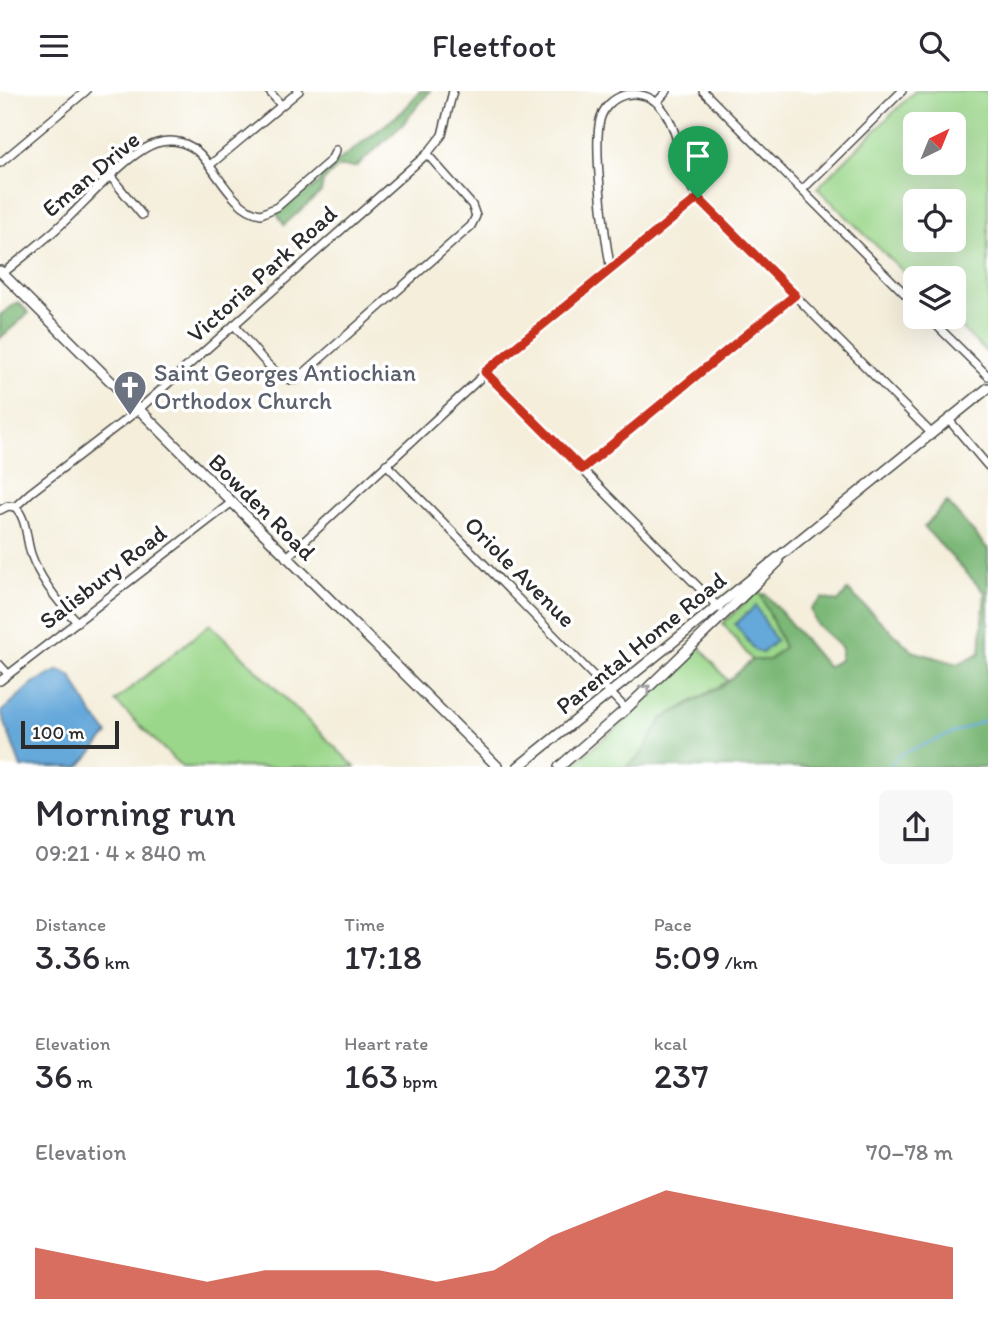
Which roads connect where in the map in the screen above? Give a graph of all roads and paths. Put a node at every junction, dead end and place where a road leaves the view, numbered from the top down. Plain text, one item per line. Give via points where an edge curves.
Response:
1 (86, 91) edge
2 (270, 91) edge
3 (299, 91) edge
4 (453, 91) edge
5 (667, 91) edge
6 (703, 91) edge
7 (902, 91) edge
8 (657, 102) junction
9 (281, 105) junction
10 (335, 150) dead end
11 (427, 154) junction
12 (2, 158) edge
13 (210, 165) junction
14 (111, 177) junction
15 (802, 190) junction
16 (698, 198) junction
17 (142, 215) dead end
18 (611, 270) junction
19 (1, 273) edge
20 (903, 292) edge
21 (795, 295) junction
22 (234, 325) junction
23 (940, 329) edge
24 (485, 372) junction
25 (988, 376) edge
26 (988, 388) edge
27 (138, 409) junction
28 (949, 420) junction
29 (932, 434) junction
30 (386, 464) junction
31 (988, 465) edge
32 (582, 469) junction
33 (231, 503) junction
34 (15, 507) junction
35 (0, 510) edge
36 (286, 558) junction
37 (720, 609) junction
38 (77, 622) junction
39 (696, 624) junction
40 (703, 633) junction
41 (0, 665) edge
42 (8, 674) junction
43 (0, 681) edge
44 (612, 694) junction
45 (626, 709) junction
46 (498, 767) edge
47 (518, 767) edge
48 (559, 767) edge

1 - 12 street
2 - 9 street
3 - 9 street
4 - 11 street, Victoria Park Road via 442,135
5 - 8 street
6 - 15 street
7 - 15 street
8 - 16 street via 672,128 689,184
8 - 18 street via 623,95 607,106 600,121 598,149
9 - 13 street
10 - 13 street, Eman Drive via 331,160 267,213 243,206
11 - 22 street, Victoria Park Road
11 - 22 street via 472,205 476,216 471,226 421,271 296,380 279,376
13 - 14 street, Eman Drive via 189,146 167,141 145,149
14 - 17 street
14 - 19 street, Eman Drive
15 - 20 street
16 - 18 street
16 - 21 street
18 - 24 street
19 - 27 main road, Bowden Road
21 - 29 street
21 - 32 street
22 - 27 street, Victoria Park Road
23 - 25 street
24 - 30 street
24 - 32 street
26 - 28 main road, Parental Home Road
27 - 33 main road, Bowden Road
27 - 34 street, Victoria Park Road
28 - 29 main road, Parental Home Road
28 - 31 street
29 - 37 main road, Parental Home Road
30 - 36 street
30 - 44 street, Oriole Avenue
32 - 37 street
33 - 36 main road, Bowden Road
33 - 38 street, Salisbury Road
34 - 35 street, Victoria Park Road
34 - 38 street via 37,568
36 - 46 main road, Bowden Road
37 - 39 main road, Parental Home Road
37 - 40 main road, Parental Home Road
38 - 42 street, Salisbury Road
39 - 40 street
39 - 44 main road, Parental Home Road
45 -> 40 main road, Parental Home Road
41 - 42 street
42 - 43 street, Salisbury Road
44 - 45 street, Oriole Avenue
44 - 47 main road, Parental Home Road
45 - 48 main road, Parental Home Road

